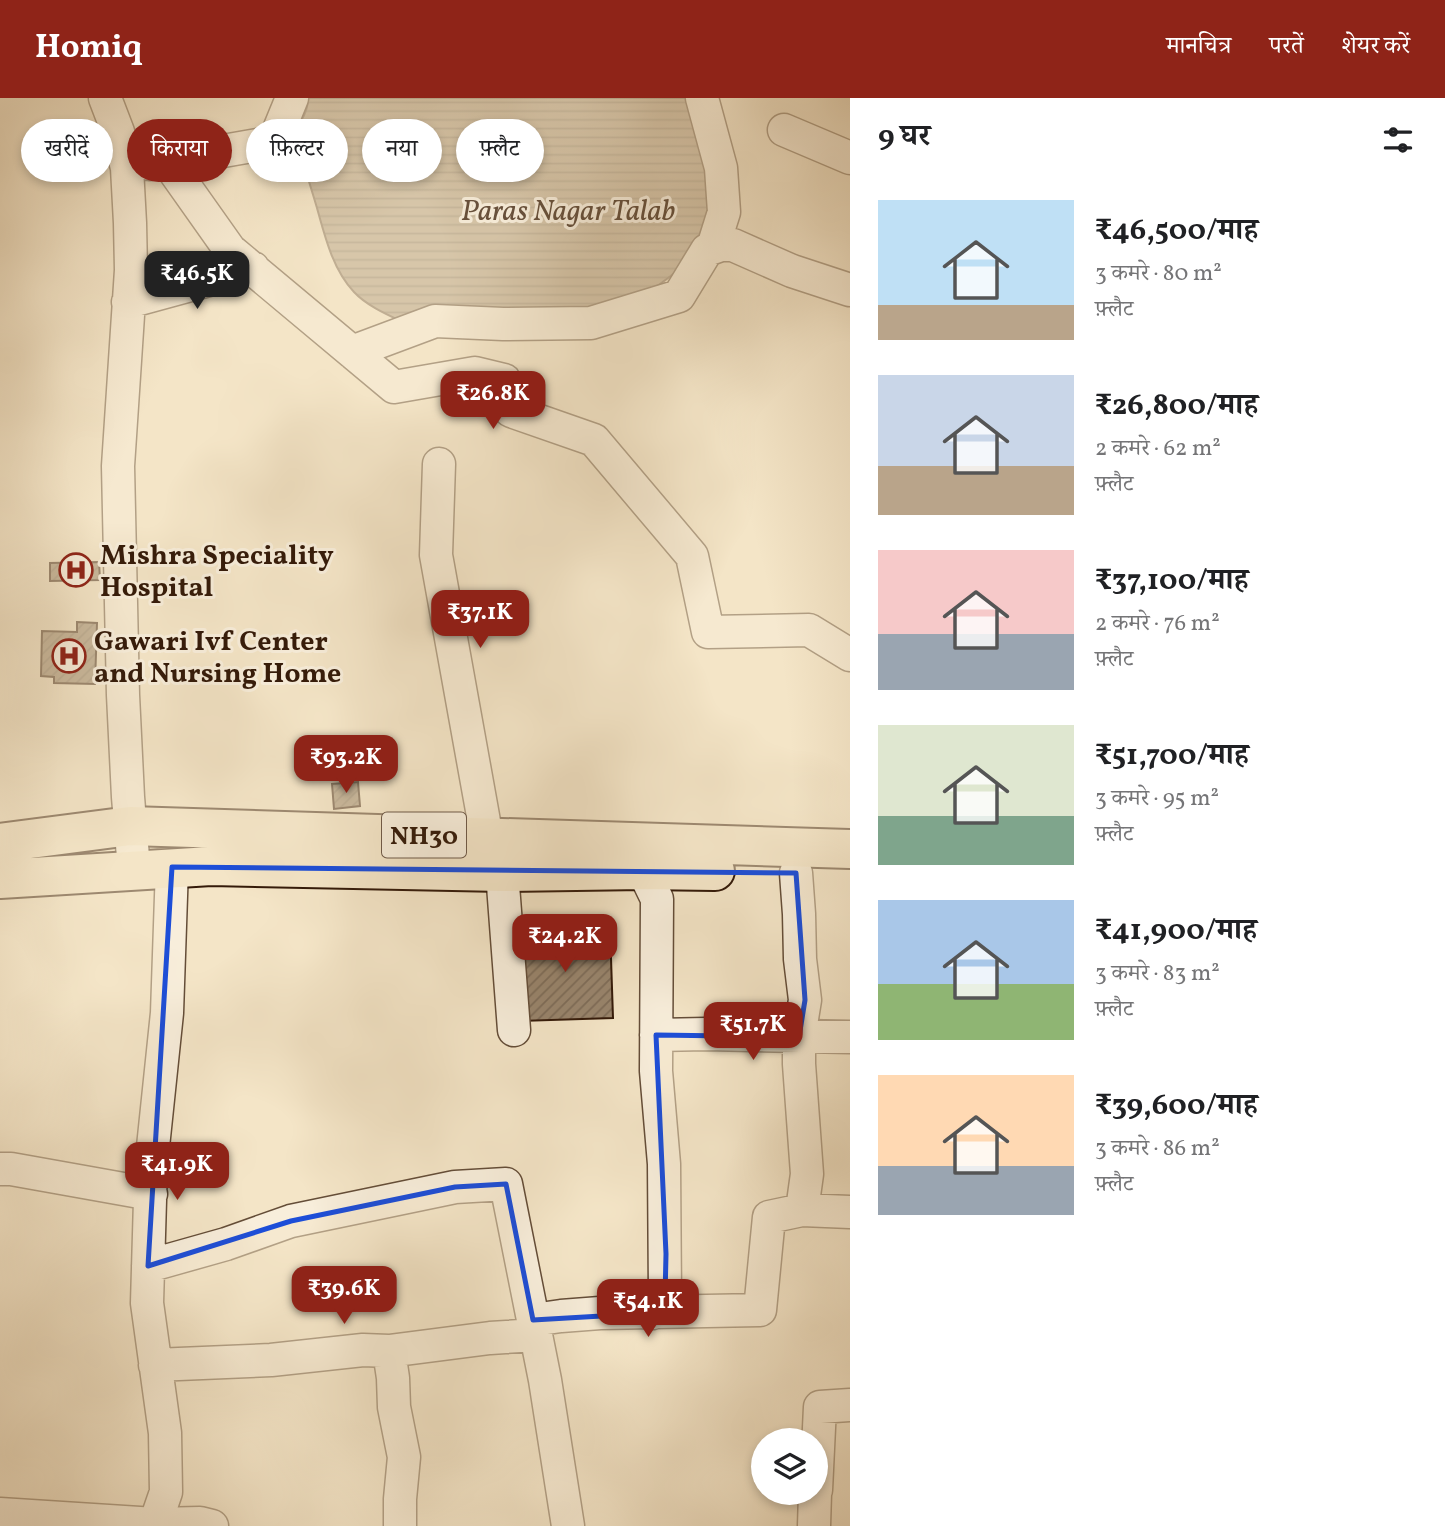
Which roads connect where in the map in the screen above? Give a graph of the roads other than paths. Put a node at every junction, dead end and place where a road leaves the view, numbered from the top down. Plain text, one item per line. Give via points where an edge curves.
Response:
1 (105, 98) edge
2 (292, 98) edge
3 (702, 98) edge
4 (784, 130) dead end
5 (232, 149) edge
6 (850, 158) edge
7 (127, 168) edge
8 (128, 182) edge
9 (182, 182) edge
10 (713, 247) junction
11 (253, 268) junction
12 (850, 289) edge
13 (128, 302) junction
14 (352, 352) junction
15 (439, 464) dead end
16 (850, 655) edge
17 (130, 826) junction
18 (0, 843) edge
19 (850, 849) edge
20 (481, 854) junction
21 (172, 867) junction
22 (134, 869) junction
23 (643, 870) junction
24 (850, 872) edge
25 (796, 873) junction
26 (0, 879) edge
27 (514, 1030) dead end
28 (656, 1035) junction
29 (799, 1037) junction
30 (850, 1037) edge
31 (0, 1169) edge
32 (150, 1194) junction
33 (802, 1210) junction
34 (850, 1212) edge
35 (148, 1266) junction
36 (653, 1313) junction
37 (535, 1327) junction
38 (389, 1351) junction
39 (155, 1365) junction
40 (850, 1405) edge
41 (819, 1428) edge
42 (815, 1505) edge
43 (0, 1514) edge
44 (115, 1524) edge
45 (155, 1524) junction
46 (212, 1526) edge
47 (400, 1526) edge
48 (568, 1526) edge
49 (814, 1526) edge

1 - 7 street
2 - 5 street via 274,142
3 - 10 street via 721,168 724,201
4 - 6 street
8 - 13 street
9 - 11 street via 230,250
10 - 12 street via 733,244 792,271
10 - 14 street via 678,296 592,323 435,321
11 - 13 street
11 - 14 street
13 - 17 street via 118,466
14 - 16 street via 394,387 475,373 504,380 511,411 594,440 692,556 708,632 809,630
15 - 20 street via 436,555
17 - 18 main road, NH30
17 - 20 main road, NH30
17 - 22 street
19 - 20 main road, NH30
20 - 21 main road, NH30
20 - 23 main road, NH30
20 - 27 street
21 - 22 main road, NH30
21 - 32 street via 167,1013
22 - 26 main road, NH30
23 - 25 main road, NH30
23 - 28 street via 657,899
24 - 25 main road, NH30
25 - 29 street via 805,1000
28 - 29 street
28 - 36 street via 666,1254 665,1298
29 - 30 street
29 - 33 street via 807,1174
31 - 32 street
32 - 35 street
33 - 34 street
33 - 36 street via 769,1217 760,1310
35 - 37 street via 292,1221 455,1187 506,1184
35 - 39 street via 147,1303
36 - 37 street via 561,1316
37 - 38 street via 490,1338
37 - 48 street
38 - 39 street
38 - 47 street via 404,1457
39 - 45 street via 165,1433 166,1492
40 - 41 street via 820,1406
42 - 49 street
43 - 44 street
44 - 45 street
45 - 46 street

